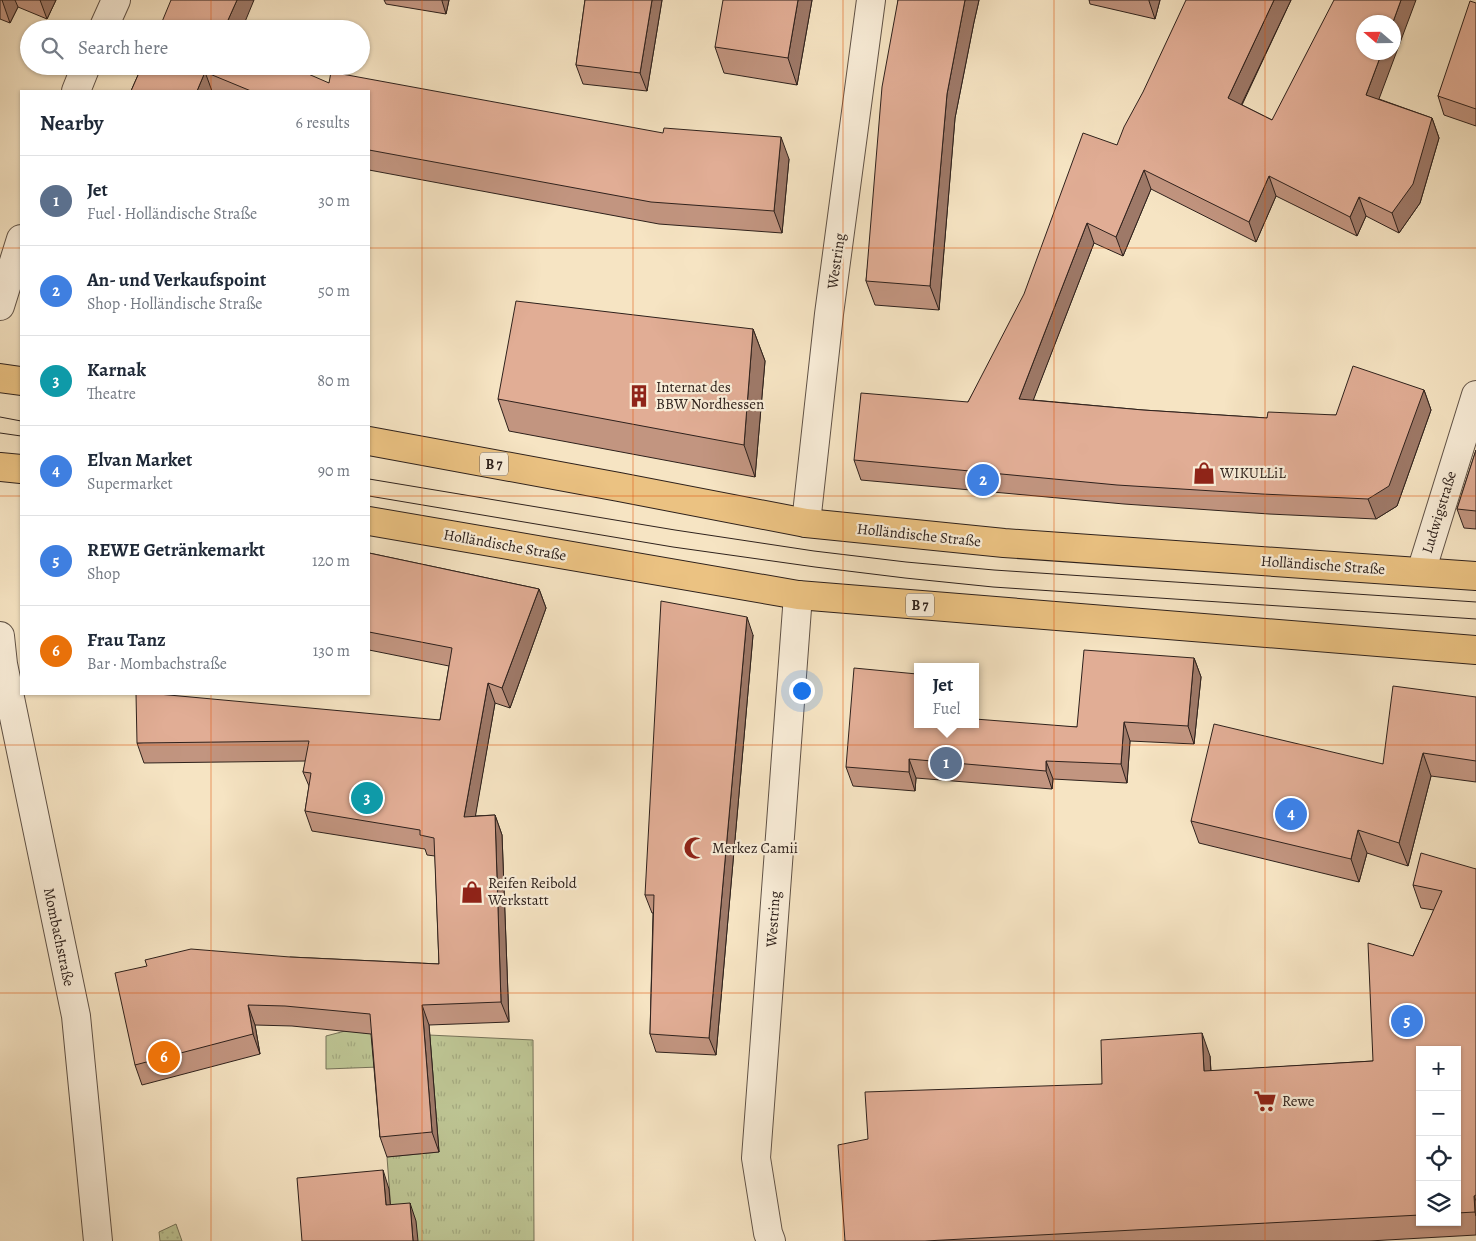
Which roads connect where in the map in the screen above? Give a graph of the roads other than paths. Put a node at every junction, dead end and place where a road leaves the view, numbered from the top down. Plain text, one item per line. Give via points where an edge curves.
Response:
1 (116, 0) edge
2 (871, 0) edge
3 (107, 20) edge
4 (82, 75) edge
5 (76, 90) edge
6 (20, 242) edge
7 (0, 306) edge
8 (0, 378) edge
9 (20, 381) edge
10 (1476, 395) edge
11 (370, 441) edge
12 (0, 467) edge
13 (20, 469) edge
14 (370, 521) edge
15 (806, 523) junction
16 (1421, 572) junction
17 (1476, 576) edge
18 (798, 595) junction
19 (0, 636) edge
20 (1476, 650) edge
21 (98, 1241) edge
22 (771, 1241) edge

1 - 3 street
2 - 15 street, Westring via 829,314
4 - 5 street
6 - 7 street
8 - 9 main road
10 - 16 street, Ludwigstraße
11 - 15 main road, Holländische Straße / B 7
12 - 13 main road
14 - 18 main road, Holländische Straße / B 7
15 - 16 main road, Holländische Straße / B 7 via 1004,543
16 - 17 main road, Holländische Straße / B 7
18 - 20 main road, Holländische Straße / B 7
18 - 22 street, Westring via 756,1158
19 - 21 street, Mombachstraße via 3,664 76,1016

